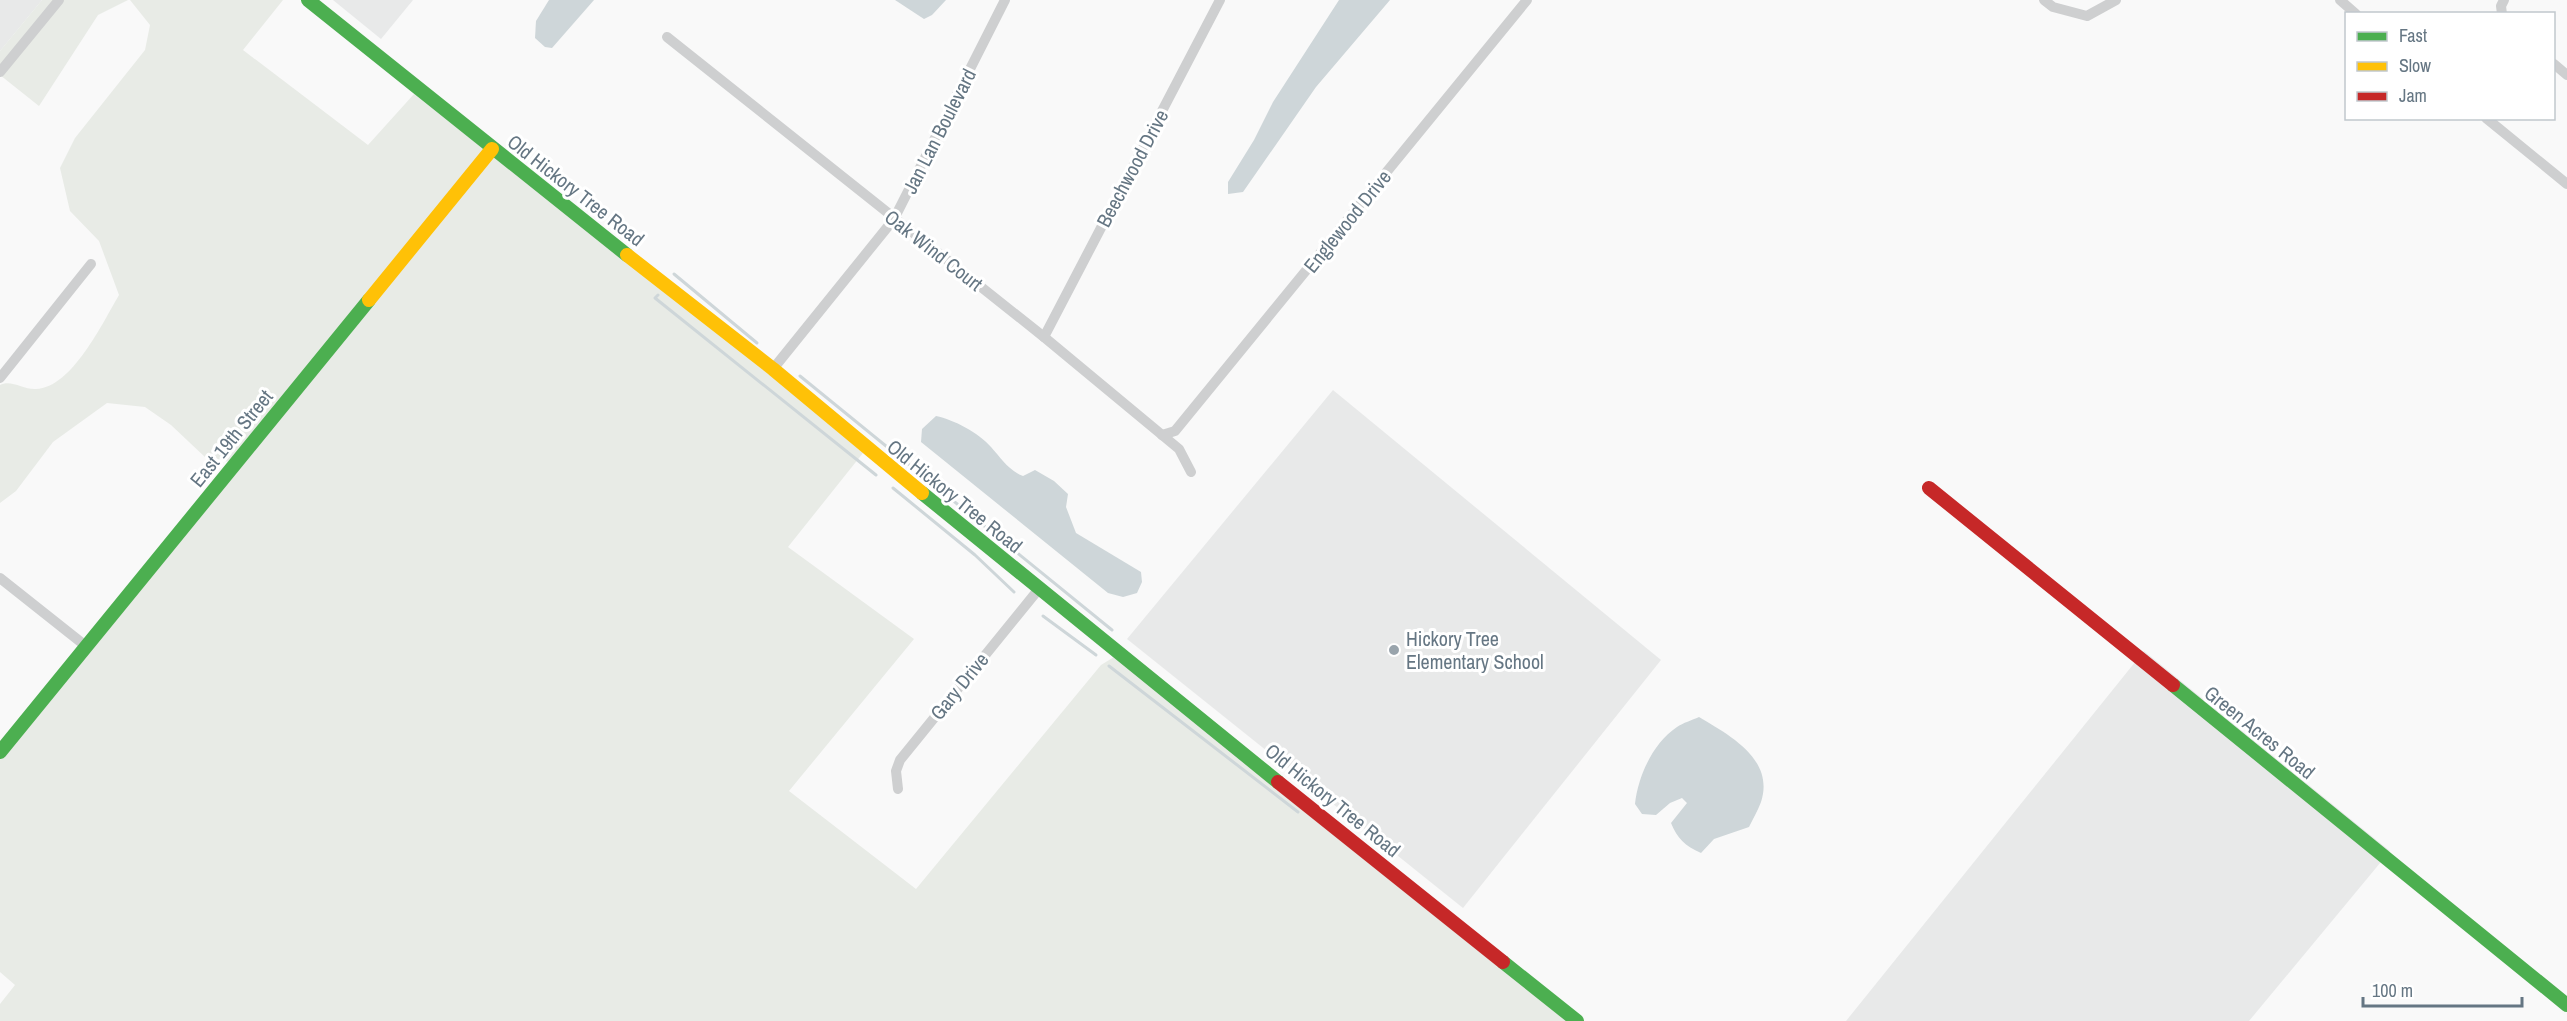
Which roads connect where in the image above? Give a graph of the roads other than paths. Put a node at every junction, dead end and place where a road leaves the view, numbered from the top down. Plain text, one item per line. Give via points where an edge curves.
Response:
1 (58, 0) edge
2 (308, 0) edge
3 (1005, 0) edge
4 (1220, 0) edge
5 (1527, 0) edge
6 (2044, 0) edge
7 (2116, 0) edge
8 (2340, 0) edge
9 (2354, 12) edge
10 (667, 37) dead end
11 (2555, 66) edge
12 (0, 72) edge
13 (2567, 75) edge
14 (2488, 120) edge
15 (492, 149) junction
16 (2567, 184) edge
17 (894, 219) junction
18 (91, 264) dead end
19 (1044, 337) junction
20 (773, 369) junction
21 (0, 378) edge
22 (1162, 435) junction
23 (1191, 472) dead end
24 (1929, 488) dead end
25 (0, 578) edge
26 (1038, 590) junction
27 (87, 647) junction
28 (0, 752) edge
29 (898, 789) dead end
30 (2567, 1005) edge
31 (1577, 1021) edge

1 - 12 street
2 - 15 street, Old Hickory Tree Road
3 - 17 street, Jan Lan Boulevard
4 - 19 street, Beechwood Drive
5 - 22 street, Englewood Drive via 1175,431
6 - 7 street via 2053,7 2087,16
8 - 9 street
10 - 17 street, Oak Wind Court
11 - 13 street
14 - 16 street
15 - 20 street, Old Hickory Tree Road
15 - 27 street, East 19th Street
17 - 19 street, Oak Wind Court
17 - 20 street, Jan Lan Boulevard
18 - 21 street
19 - 22 street, Oak Wind Court
20 - 26 street, Old Hickory Tree Road
22 - 23 street, Oak Wind Court via 1179,448
24 - 30 street, Green Acres Road
25 - 27 street
26 - 29 street, Gary Drive via 900,760 896,771
26 - 31 street, Old Hickory Tree Road
27 - 28 street, East 19th Street

